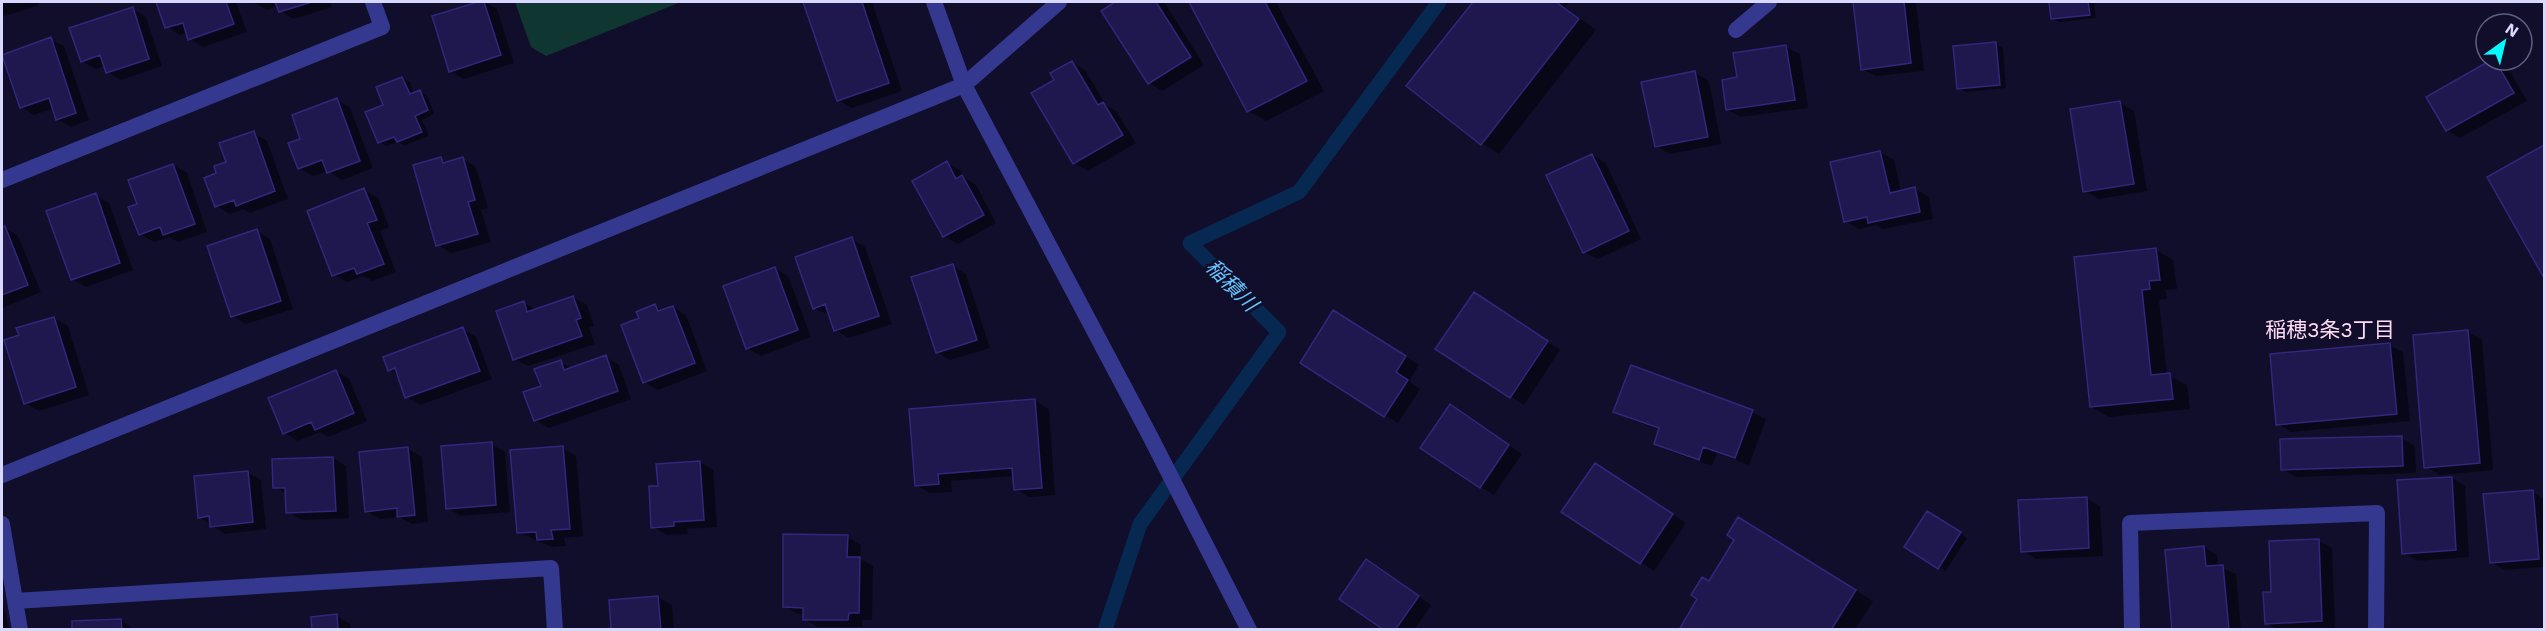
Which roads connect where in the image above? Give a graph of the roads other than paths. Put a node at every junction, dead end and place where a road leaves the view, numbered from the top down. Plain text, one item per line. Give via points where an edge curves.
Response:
1 (373, 2) edge
2 (934, 2) edge
3 (1059, 2) edge
4 (1769, 2) edge
5 (1736, 30) dead end
6 (964, 85) junction
7 (2, 180) edge
8 (2, 475) edge
9 (2, 524) edge
10 (15, 602) junction
11 (20, 630) edge
12 (555, 630) edge
13 (1249, 630) edge
14 (2132, 630) edge
15 (2376, 630) edge

1 - 7 street via 382,27
2 - 6 street
3 - 6 street
4 - 5 street
6 - 8 street
6 - 13 street
9 - 10 street
10 - 11 street
10 - 12 street via 551,568
14 - 15 street via 2130,523 2377,513

